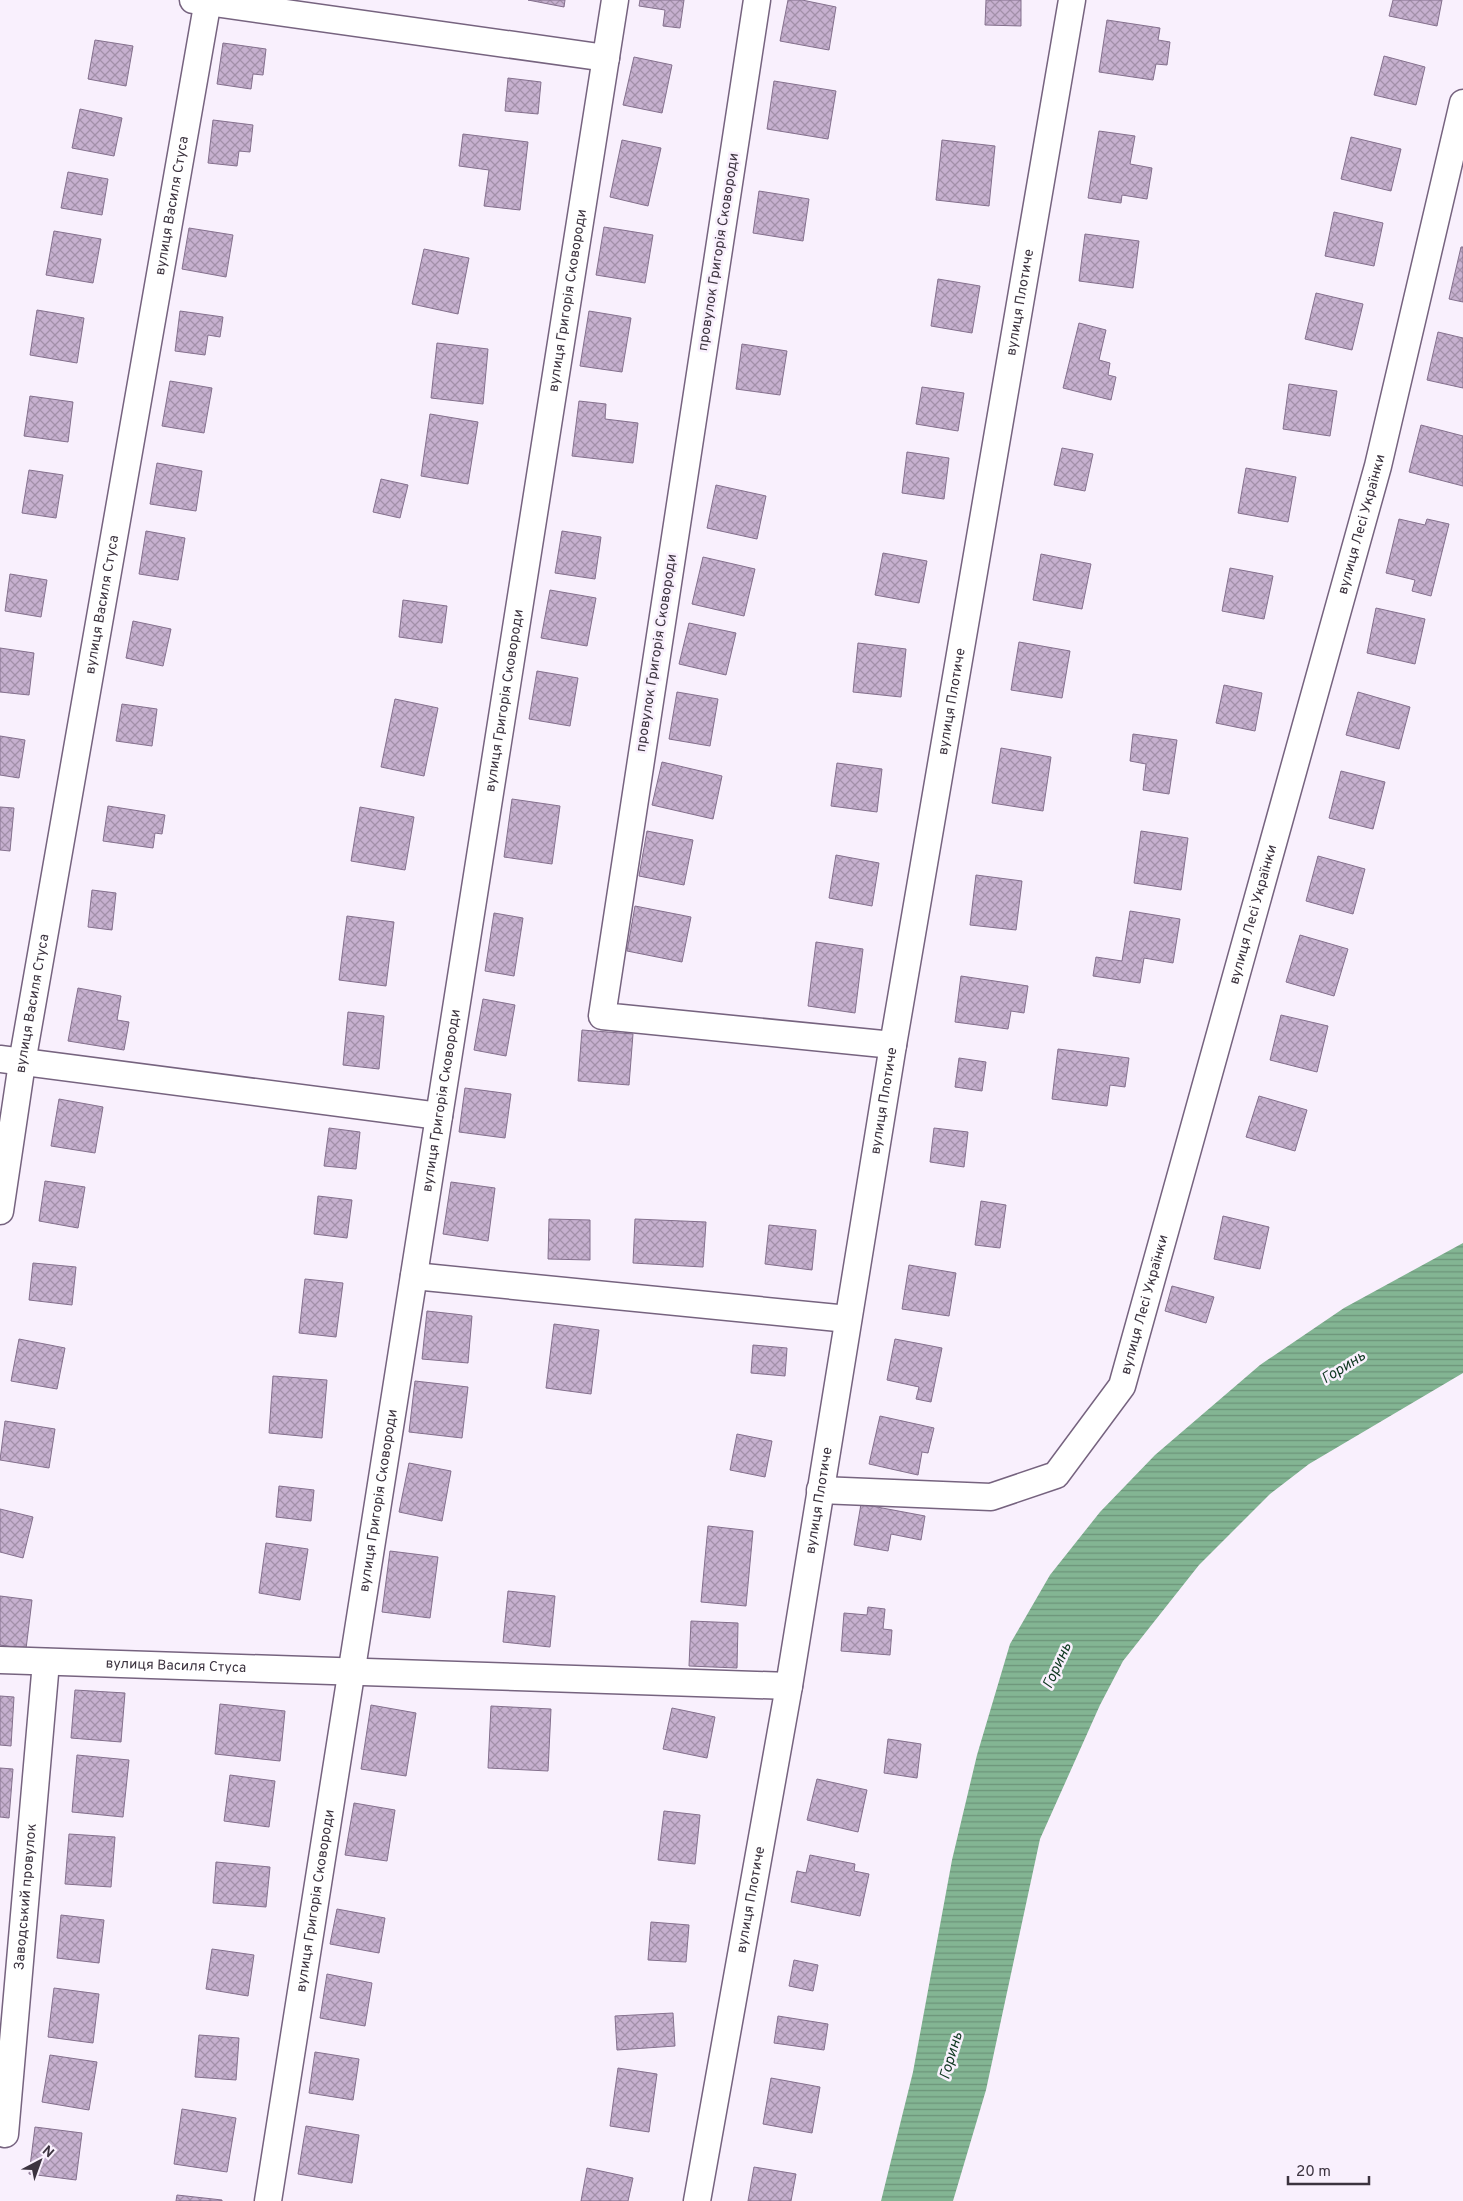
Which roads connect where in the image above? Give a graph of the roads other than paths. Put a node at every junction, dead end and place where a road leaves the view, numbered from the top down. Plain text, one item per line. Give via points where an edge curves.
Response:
1 (615, 0) edge
2 (757, 0) edge
3 (1072, 0) edge
4 (203, 1) edge
5 (606, 58) junction
6 (1463, 103) edge
7 (893, 1045) junction
8 (11, 1061) edge
9 (439, 1116) junction
10 (0, 1211) edge
11 (414, 1276) junction
12 (848, 1319) junction
13 (820, 1490) junction
14 (0, 1660) edge
15 (46, 1662) junction
16 (352, 1672) junction
17 (789, 1686) junction
18 (5, 2134) dead end
19 (268, 2201) edge
20 (697, 2201) edge

1 - 5 street, вулиця Григорія Сковороди
2 - 7 street, провулок Григорія Сковороди via 602,1016
3 - 7 street, вулиця Плотиче
4 - 5 street
4 - 8 street, вулиця Василя Стуса
5 - 9 street, вулиця Григорія Сковороди
6 - 13 street, вулиця Лесі Українки via 1378,466 1122,1386 1056,1475 991,1497
7 - 12 street, вулиця Плотиче
8 - 9 street
8 - 10 street, вулиця Василя Стуса
9 - 11 street, вулиця Григорія Сковороди
11 - 12 street
11 - 16 street, вулиця Григорія Сковороди
12 - 13 street, вулиця Плотиче
13 - 17 street, вулиця Плотиче
14 - 15 street, вулиця Василя Стуса
15 - 16 street, вулиця Василя Стуса
15 - 18 street, Заводський провулок
16 - 17 street, вулиця Василя Стуса
16 - 19 street, вулиця Григорія Сковороди
17 - 20 street, вулиця Плотиче

